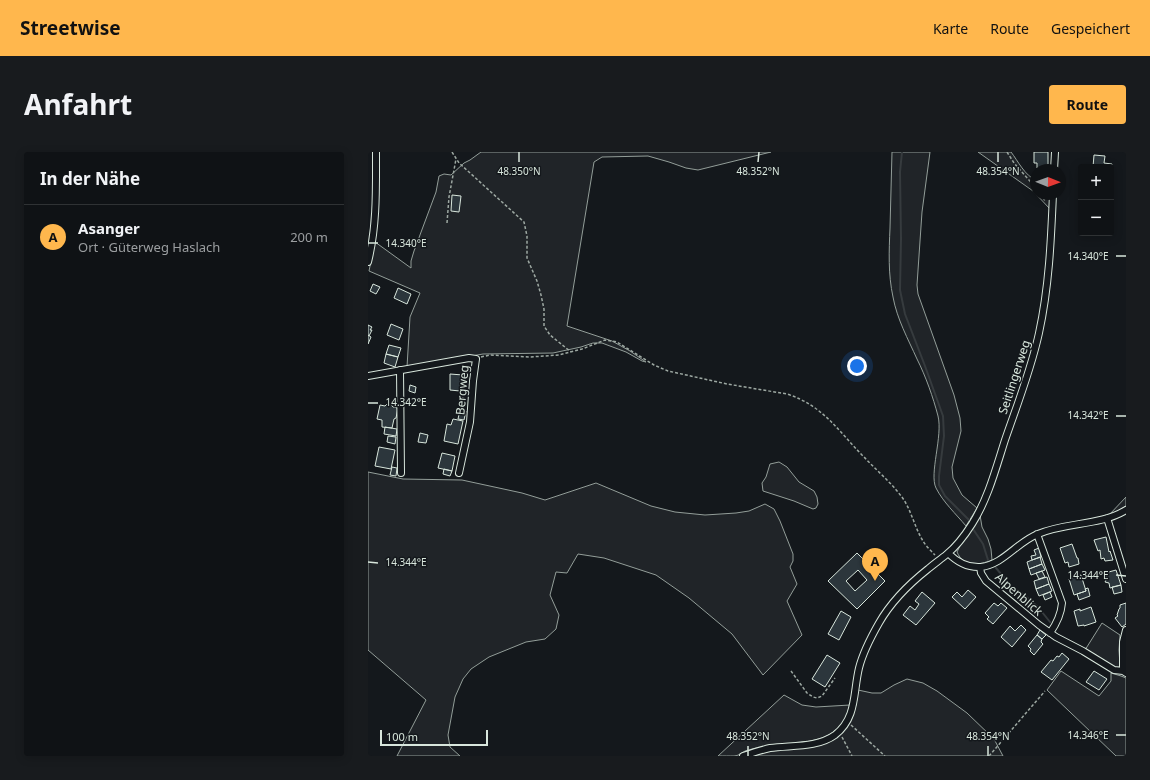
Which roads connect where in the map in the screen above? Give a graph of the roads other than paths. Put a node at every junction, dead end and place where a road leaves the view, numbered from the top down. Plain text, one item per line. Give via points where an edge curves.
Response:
1 (376, 152) edge
2 (1055, 152) edge
3 (1054, 164) edge
4 (1052, 200) edge
5 (368, 262) edge
6 (400, 370) junction
7 (368, 376) edge
8 (401, 473) dead end
9 (459, 473) dead end
10 (1126, 510) edge
11 (1107, 518) junction
12 (1037, 534) junction
13 (948, 553) junction
14 (980, 567) junction
15 (1126, 579) edge
16 (1126, 630) edge
17 (1050, 633) junction
18 (1125, 672) edge
19 (744, 756) edge

1 - 5 street via 375,220
2 - 3 street
4 - 13 street, Seitlingerweg via 1047,292 1035,352 984,498 972,524
6 - 7 street, Bergweg
6 - 8 street
6 - 9 street, Bergweg via 476,359 470,422
10 - 11 street, Alpenblick
11 - 12 street, Alpenblick via 1058,527
11 - 15 street
12 - 14 street, Alpenblick via 1000,560
12 - 17 street, Alpenblick via 1062,603 1062,611
13 - 14 street, Alpenblick via 960,563
13 - 19 street, Seitlingerweg via 912,582 880,621 859,668 851,713 839,732 814,744 769,749
14 - 17 street, Alpenblick via 986,581
16 - 18 street, Alpenblick via 1123,642
17 - 18 street, Alpenblick via 1114,670

